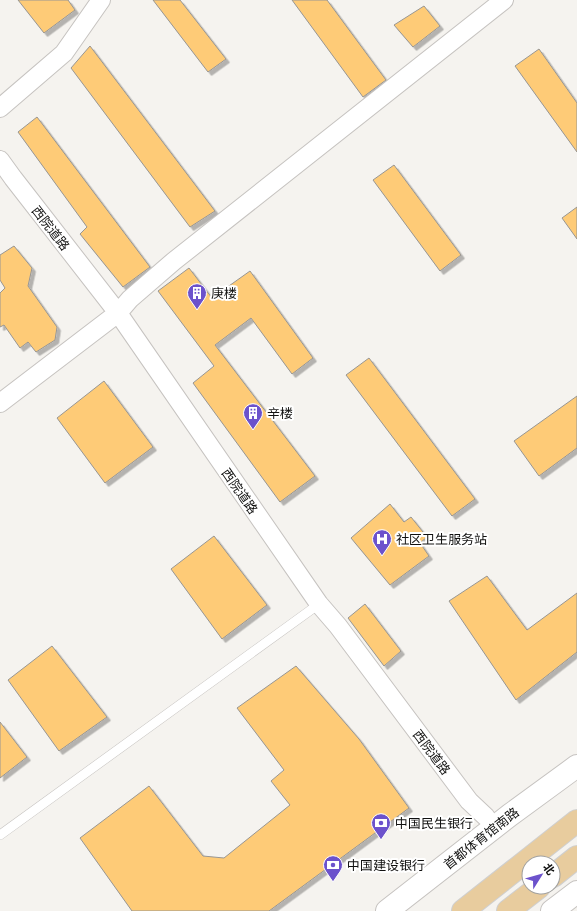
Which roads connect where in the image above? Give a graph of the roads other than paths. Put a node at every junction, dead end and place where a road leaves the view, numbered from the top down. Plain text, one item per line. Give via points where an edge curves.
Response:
1 (101, 0) edge
2 (504, 0) edge
3 (0, 108) edge
4 (0, 160) edge
5 (118, 313) junction
6 (0, 403) edge
7 (319, 604) junction
8 (577, 766) edge
9 (486, 817) dead end
10 (577, 821) edge
11 (0, 834) edge
12 (577, 858) edge
13 (561, 870) edge
14 (577, 892) edge
15 (529, 895) edge
16 (387, 911) edge
17 (463, 911) edge
18 (508, 911) edge
19 (552, 911) edge

1 - 3 street via 64,52
2 - 5 street via 174,261 130,299
4 - 5 street, 西院道路
5 - 6 street
5 - 7 street, 西院道路
7 - 9 street, 西院道路 via 468,801
7 - 11 lane
8 - 16 street, 首都体育馆南路
10 - 17 main road
12 - 13 main road
14 - 19 street
15 - 18 main road

